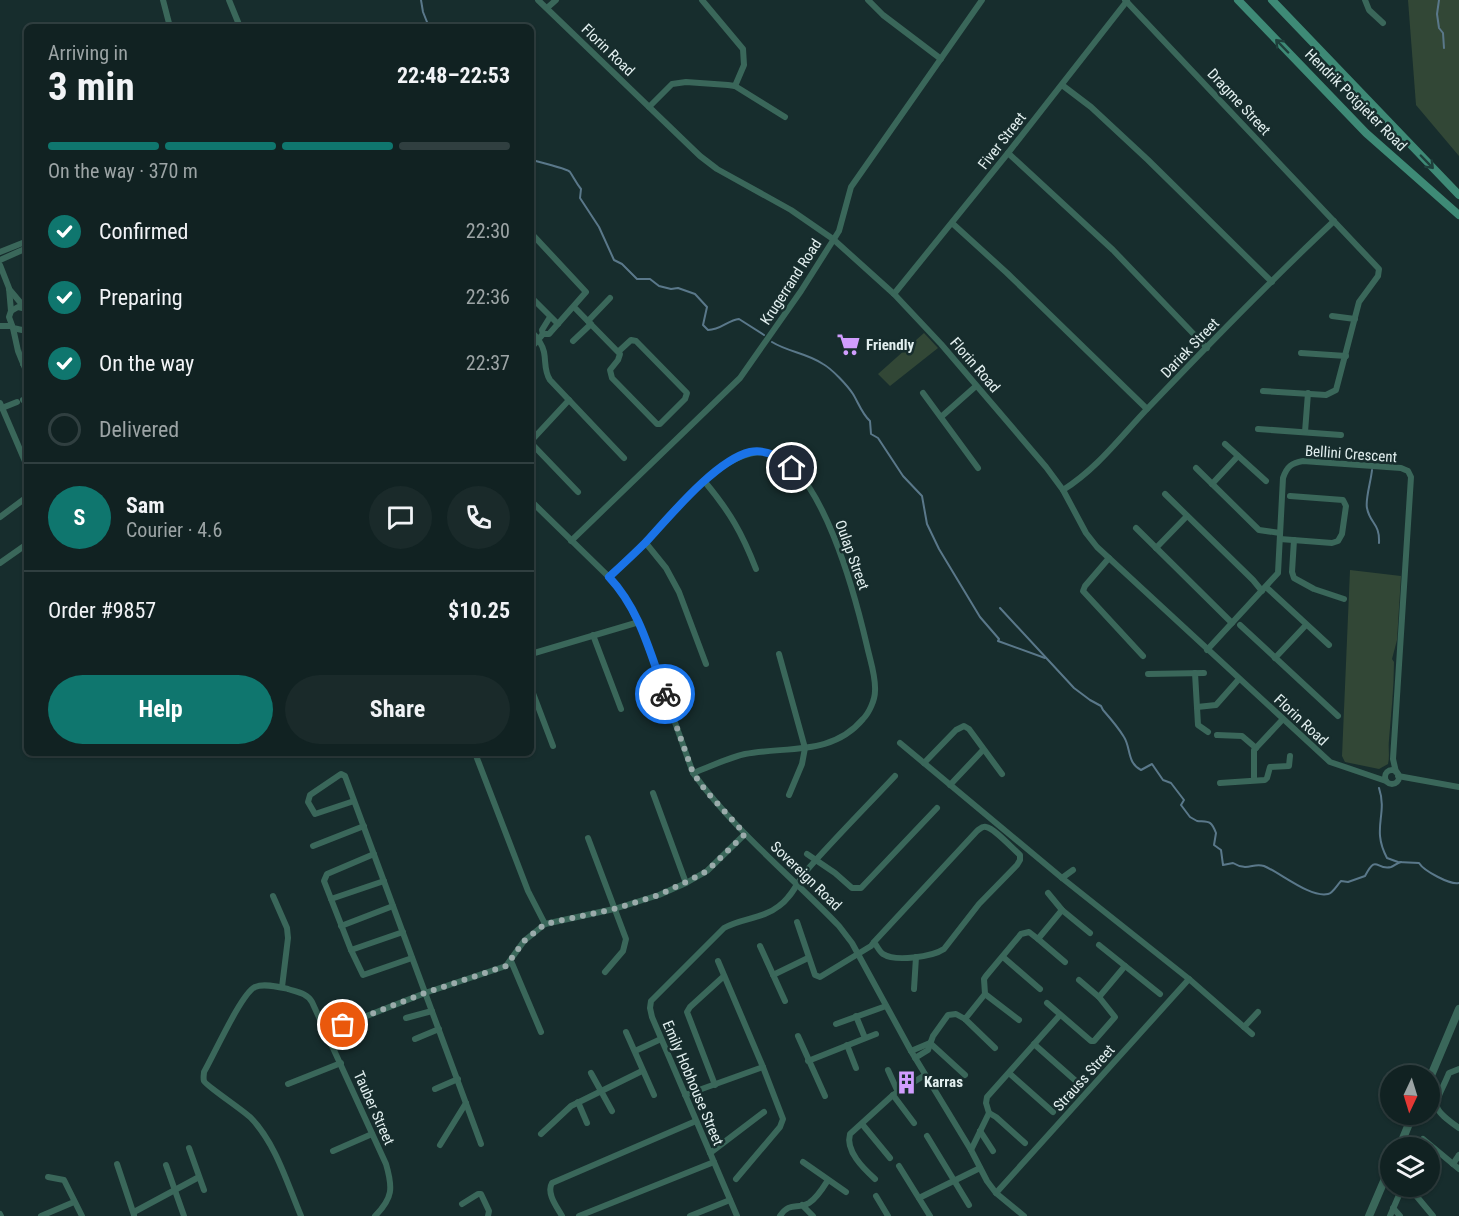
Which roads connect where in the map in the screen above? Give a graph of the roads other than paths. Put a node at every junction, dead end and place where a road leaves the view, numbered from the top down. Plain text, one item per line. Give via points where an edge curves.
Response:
1 (163, 0) edge
2 (229, 0) edge
3 (538, 0) edge
4 (556, 0) edge
5 (702, 0) edge
6 (868, 0) edge
7 (982, 0) edge
8 (1238, 0) edge
9 (1272, 0) edge
10 (1365, 0) edge
11 (1126, 1) edge
12 (547, 8) junction
13 (169, 24) edge
14 (239, 24) edge
15 (1383, 24) dead end
16 (941, 58) junction
17 (1062, 85) junction
18 (735, 86) junction
19 (649, 107) junction
20 (785, 117) dead end
21 (1008, 153) junction
22 (1459, 195) edge
23 (1459, 214) edge
24 (1334, 221) junction
25 (952, 223) junction
26 (534, 236) edge
27 (833, 239) junction
28 (24, 246) edge
29 (24, 246) edge
30 (0, 252) edge
31 (0, 260) edge
32 (0, 265) edge
33 (1272, 282) junction
34 (9, 288) junction
35 (894, 294) junction
36 (610, 298) dead end
37 (534, 300) edge
38 (24, 307) edge
39 (574, 307) junction
40 (24, 309) edge
41 (11, 312) junction
42 (2, 315) dead end
43 (550, 316) junction
44 (1332, 316) dead end
45 (1355, 318) junction
46 (589, 323) junction
47 (558, 324) junction
48 (0, 326) edge
49 (12, 327) junction
50 (24, 329) edge
51 (534, 333) edge
52 (541, 337) junction
53 (573, 341) dead end
54 (534, 345) edge
55 (1207, 348) junction
56 (618, 352) junction
57 (1301, 353) dead end
58 (1346, 356) junction
59 (24, 357) edge
60 (23, 365) joint
61 (976, 386) junction
62 (1263, 391) dead end
63 (923, 393) dead end
64 (1308, 393) junction
65 (23, 400) edge
66 (569, 400) junction
67 (1, 406) edge
68 (1147, 409) junction
69 (941, 417) junction
70 (1258, 429) dead end
71 (1305, 432) junction
72 (1341, 435) dead end
73 (534, 439) edge
74 (1225, 444) dead end
75 (534, 445) edge
76 (1238, 456) junction
77 (624, 458) dead end
78 (24, 459) edge
79 (978, 468) dead end
80 (1196, 468) dead end
81 (1266, 481) dead end
82 (705, 482) junction
83 (1212, 484) junction
84 (1063, 490) junction
85 (578, 492) dead end
86 (1166, 494) dead end
87 (1290, 496) dead end
88 (24, 499) edge
89 (534, 504) edge
90 (1187, 516) junction
91 (0, 518) edge
92 (1136, 528) dead end
93 (1280, 536) junction
94 (1294, 540) junction
95 (571, 541) junction
96 (645, 542) junction
97 (24, 546) edge
98 (1156, 548) junction
99 (1109, 558) junction
100 (0, 563) edge
101 (756, 569) dead end
102 (609, 577) junction
103 (1264, 589) junction
104 (1344, 599) dead end
105 (639, 622) junction
106 (1232, 623) junction
107 (1240, 625) dead end
108 (1306, 625) junction
109 (593, 635) junction
110 (1329, 645) dead end
111 (1207, 650) junction
112 (534, 653) edge
113 (779, 654) dead end
114 (1143, 656) dead end
115 (1275, 658) junction
116 (706, 664) dead end
117 (1195, 673) junction
118 (1204, 673) dead end
119 (1148, 674) dead end
120 (1239, 679) junction
121 (534, 696) edge
122 (1197, 707) junction
123 (621, 709) dead end
124 (1338, 716) dead end
125 (1283, 720) junction
126 (1208, 732) dead end
127 (1217, 735) dead end
128 (900, 743) dead end
129 (553, 746) dead end
130 (805, 748) junction
131 (1256, 748) junction
132 (983, 750) junction
133 (476, 756) edge
134 (1290, 756) dead end
135 (1393, 759) junction
136 (924, 763) junction
137 (1362, 772) junction
138 (1387, 772) junction
139 (693, 773) junction
140 (1002, 774) dead end
141 (895, 776) dead end
142 (1397, 776) junction
143 (1254, 780) junction
144 (1386, 781) junction
145 (1220, 783) dead end
146 (950, 785) junction
147 (1459, 787) edge
148 (653, 793) dead end
149 (789, 795) dead end
150 (354, 801) junction
151 (937, 808) dead end
152 (364, 826) junction
153 (745, 834) junction
154 (588, 838) dead end
155 (314, 846) dead end
156 (374, 854) junction
157 (807, 854) dead end
158 (816, 861) junction
159 (1073, 870) dead end
160 (1062, 878) junction
161 (384, 881) junction
162 (686, 882) junction
163 (797, 885) junction
164 (1048, 893) dead end
165 (273, 896) dead end
166 (331, 899) junction
167 (393, 906) junction
168 (614, 909) junction
169 (1062, 910) junction
170 (797, 922) dead end
171 (545, 924) junction
172 (341, 926) junction
173 (403, 932) junction
174 (1090, 933) dead end
175 (1038, 939) junction
176 (874, 942) junction
177 (1099, 945) dead end
178 (760, 946) dead end
179 (351, 950) junction
180 (858, 955) junction
181 (916, 957) junction
182 (1003, 957) junction
183 (412, 958) junction
184 (808, 958) junction
185 (511, 961) junction
186 (718, 961) dead end
187 (1065, 962) dead end
188 (1125, 966) junction
189 (605, 972) dead end
190 (773, 975) junction
191 (724, 976) junction
192 (1189, 979) junction
193 (1079, 980) dead end
194 (282, 987) junction
195 (914, 989) dead end
196 (1040, 989) dead end
197 (425, 993) junction
198 (985, 994) junction
199 (1160, 994) dead end
200 (1099, 997) junction
201 (785, 1001) dead end
202 (1047, 1003) dead end
203 (886, 1006) junction
204 (1459, 1009) edge
205 (432, 1011) junction
206 (1258, 1012) dead end
207 (1060, 1015) junction
208 (856, 1016) junction
209 (406, 1018) dead end
210 (965, 1019) junction
211 (1019, 1020) dead end
212 (837, 1024) dead end
213 (1244, 1027) junction
214 (439, 1029) junction
215 (326, 1032) junction
216 (541, 1032) dead end
217 (626, 1032) dead end
218 (876, 1034) dead end
219 (1252, 1034) dead end
220 (798, 1036) dead end
221 (865, 1038) junction
222 (414, 1039) dead end
223 (661, 1039) junction
224 (930, 1042) junction
225 (1035, 1044) junction
226 (847, 1045) junction
227 (995, 1048) dead end
228 (634, 1051) junction
229 (911, 1051) junction
230 (915, 1058) junction
231 (808, 1061) junction
232 (341, 1063) junction
233 (1435, 1065) edge
234 (764, 1067) junction
235 (856, 1068) dead end
236 (1459, 1069) edge
237 (888, 1070) dead end
238 (642, 1071) junction
239 (591, 1073) dead end
240 (1009, 1073) junction
241 (925, 1075) junction
242 (965, 1075) dead end
243 (458, 1079) junction
244 (1077, 1082) dead end
245 (288, 1084) dead end
246 (715, 1085) junction
247 (435, 1089) dead end
248 (601, 1090) junction
249 (895, 1094) junction
250 (654, 1095) dead end
251 (685, 1095) junction
252 (825, 1096) dead end
253 (578, 1102) junction
254 (466, 1103) junction
255 (612, 1111) dead end
256 (764, 1112) dead end
257 (1053, 1112) dead end
258 (988, 1113) junction
259 (696, 1121) junction
260 (587, 1123) dead end
261 (914, 1123) dead end
262 (862, 1124) junction
263 (1459, 1128) edge
264 (979, 1132) junction
265 (372, 1134) junction
266 (541, 1134) dead end
267 (961, 1134) junction
268 (927, 1136) dead end
269 (1025, 1143) dead end
270 (481, 1144) dead end
271 (440, 1145) dead end
272 (189, 1148) dead end
273 (971, 1150) junction
274 (333, 1151) dead end
275 (993, 1151) dead end
276 (710, 1153) junction
277 (1440, 1153) edge
278 (1459, 1155) edge
279 (890, 1158) dead end
280 (714, 1162) junction
281 (803, 1162) dead end
282 (117, 1164) dead end
283 (1453, 1164) junction
284 (166, 1165) dead end
285 (899, 1166) dead end
286 (980, 1168) junction
287 (1459, 1169) edge
288 (199, 1176) junction
289 (48, 1177) dead end
290 (736, 1179) dead end
291 (875, 1179) dead end
292 (828, 1180) junction
293 (954, 1181) junction
294 (174, 1190) junction
295 (204, 1190) dead end
296 (1380, 1190) edge
297 (846, 1192) dead end
298 (996, 1193) junction
299 (876, 1196) dead end
300 (919, 1198) junction
301 (730, 1200) junction
302 (74, 1202) junction
303 (462, 1204) dead end
304 (802, 1205) junction
305 (969, 1205) dead end
306 (1393, 1208) junction
307 (134, 1214) edge
308 (184, 1215) edge
309 (926, 1215) edge
310 (41, 1216) edge
311 (81, 1216) edge
312 (301, 1216) edge
313 (375, 1216) edge
314 (488, 1216) edge
315 (562, 1216) edge
316 (579, 1216) edge
317 (690, 1216) edge
318 (737, 1216) edge
319 (780, 1216) edge
320 (813, 1216) edge
321 (888, 1216) edge
322 (1024, 1216) edge
323 (1369, 1216) edge
324 (1390, 1216) edge
325 (1400, 1216) edge
326 (1433, 1216) edge

1 - 13 street
2 - 14 street
3 - 12 street, Florin Road
4 - 12 street
5 - 18 street via 744,49 744,65
6 - 16 street
7 - 16 street, Krugerrand Road
23 -> 8 main road, Hendrik Potgieter Road via 1366,133
9 -> 22 main road, Hendrik Potgieter Road
10 - 15 street
11 - 17 street, Fiver Street
11 - 24 street, Dragme Street
12 - 19 street, Florin Road
16 - 27 street, Krugerrand Road via 854,182
17 - 21 street, Fiver Street
17 - 33 street via 1141,153
18 - 19 street via 672,84
18 - 20 street
19 - 27 street, Florin Road via 717,169 791,210
21 - 25 street, Fiver Street
21 - 55 street via 1113,250
24 - 33 street, Dariek Street
24 - 45 street, Dragme Street via 1379,269 1359,302
25 - 35 street, Fiver Street
25 - 68 street
26 - 39 street via 585,290 586,295
27 - 35 street, Florin Road
27 - 95 street, Krugerrand Road via 740,378
28 - 30 street
29 - 31 street
32 - 34 street
33 - 55 street, Dariek Street
34 - 38 street
34 - 41 street
35 - 61 street, Florin Road
36 - 46 street
37 - 43 street
39 - 46 street
39 - 47 street
40 - 41 street
41 - 42 street
41 - 49 street
43 - 47 street
43 - 52 street
44 - 45 street
45 - 58 street
46 - 53 street
46 - 56 street
47 - 52 street
48 - 49 street
49 - 50 street
49 - 60 street
51 - 52 street
52 - 54 street
52 - 66 street via 547,376
55 - 68 street, Dariek Street
56 - 56 street via 620,357 610,375 660,424 687,393 636,341 631,340
57 - 58 street
58 - 64 street via 1336,390 1326,395
59 - 60 street
61 - 69 street
61 - 84 street, Florin Road
62 - 64 street
63 - 69 street
64 - 71 street
65 - 67 street
66 - 73 street
66 - 77 street
67 - 78 street
68 - 84 street, Dariek Street via 1092,469
69 - 79 street
70 - 71 street
71 - 72 street
74 - 76 street
75 - 85 street
76 - 81 street
76 - 83 street
80 - 83 street
82 - 96 street
82 - 101 street via 727,509
82 - 130 street, Oulap Street via 736,458 752,452 783,458 818,502 840,550 858,609 875,692 864,718 852,731 827,745
83 - 93 street via 1259,530
84 - 99 street, Florin Road via 1086,533
86 - 90 street
87 - 94 street via 1341,499 1346,506 1338,541
88 - 91 street
89 - 95 street, Sovereign Road
90 - 98 street
90 - 103 street
92 - 98 street
93 - 94 street
93 - 103 street, Bellini Crescent via 1278,573
93 - 135 street, Bellini Crescent via 1283,478 1294,462 1401,468 1410,473
94 - 104 street via 1294,578
95 - 102 street, Sovereign Road
96 - 102 street
96 - 116 street via 680,592
97 - 100 street
98 - 106 street
99 - 111 street, Florin Road
99 - 114 street via 1083,591
102 - 105 street, Sovereign Road
103 - 106 street, Bellini Crescent
103 - 108 street
105 - 109 street
105 - 139 street, Sovereign Road
106 - 111 street, Bellini Crescent
107 - 115 street
108 - 110 street
108 - 115 street
109 - 112 street
109 - 123 street
111 - 120 street, Florin Road
113 - 130 street
115 - 124 street
117 - 118 street
117 - 119 street
117 - 122 street
120 - 122 street via 1216,705
120 - 125 street, Florin Road
121 - 129 street
122 - 126 street via 1198,726
125 - 131 street
125 - 137 street, Florin Road via 1330,762
127 - 131 street via 1242,736
128 - 136 street
130 - 139 street via 742,755
130 - 149 street
131 - 143 street
132 - 136 street via 964,726
132 - 140 street
132 - 146 street
133 - 171 street via 528,891
134 - 143 street via 1288,766 1270,767 1266,779
135 - 138 street, Bellini Crescent
135 - 142 street, Bellini Crescent
136 - 146 street
137 - 138 street, Florin Road
137 - 144 street, Florin Road
138 - 142 street via 1392,770
138 - 144 street
139 - 153 street, Sovereign Road
141 - 158 street, Emily Hobhouse Street
142 - 144 street via 1392,784
142 - 147 street
143 - 145 street
146 - 160 street
148 - 162 street
150 - 150 street via 341,774 310,795 308,801 315,814
150 - 152 street
151 - 158 street via 861,888 852,888
152 - 155 street
152 - 156 street
153 - 162 street via 707,871
153 - 163 street, Sovereign Road
154 - 168 street
156 - 161 street
156 - 166 street via 327,874 324,881
157 - 158 street
158 - 163 street, Emily Hobhouse Street
159 - 160 street
160 - 192 street
161 - 166 street
161 - 167 street
162 - 168 street
163 - 180 street, Sovereign Road via 839,926
163 - 223 street, Emily Hobhouse Street via 773,910 724,928 654,996 650,1008
164 - 169 street
165 - 194 street via 287,928
166 - 172 street
167 - 172 street
167 - 173 street
168 - 171 street
168 - 189 street via 626,939
169 - 174 street
169 - 175 street
170 - 184 street
171 - 185 street via 524,941
172 - 179 street
173 - 179 street
173 - 183 street
175 - 182 street via 1025,931
175 - 187 street
176 - 180 street
176 - 181 street via 884,955
176 - 181 street via 977,831 987,827 1020,855 1020,860 944,949
177 - 188 street
178 - 190 street
179 - 183 street via 363,975
180 - 184 street via 817,978
180 - 203 street, Sovereign Road
181 - 195 street
182 - 196 street
182 - 198 street via 984,980
183 - 197 street
184 - 190 street
185 - 197 street via 500,969
185 - 216 street
186 - 191 street
188 - 199 street
188 - 200 street
190 - 201 street
191 - 234 street
191 - 246 street via 687,1012
192 - 213 street
192 - 298 street, Strauss Street
193 - 200 street
194 - 215 street, Tauber Street via 309,996
194 - 312 street, Tauber Street via 261,985 246,995 204,1072 204,1082 242,1109 264,1135
197 - 205 street
197 - 215 street
198 - 210 street
198 - 211 street
200 - 207 street via 1115,1017 1094,1041
202 - 207 street
203 - 208 street
203 - 229 street, Sovereign Road
204 - 233 street
205 - 209 street
205 - 214 street
206 - 213 street
207 - 225 street
208 - 212 street
208 - 221 street
210 - 224 street via 948,1015
210 - 227 street
213 - 219 street
214 - 222 street
214 - 243 street
215 - 232 street, Tauber Street
217 - 228 street
218 - 221 street
220 - 231 street
221 - 226 street
223 - 228 street
223 - 251 street, Emily Hobhouse Street
224 - 229 street
224 - 230 street via 927,1051
224 - 242 street
225 - 240 street
225 - 244 street
226 - 231 street
226 - 235 street
228 - 238 street
229 - 230 street, Sovereign Road
230 - 241 street, Sovereign Road
231 - 252 street
232 - 245 street
232 - 265 street, Tauber Street
234 - 246 street
234 - 290 street via 783,1119
236 - 263 street via 1449,1072 1436,1104 1438,1112
237 - 249 street
238 - 248 street
238 - 250 street
239 - 248 street
240 - 257 street
240 - 258 street via 987,1097
241 - 249 street
241 - 267 street, Sovereign Road
243 - 247 street
243 - 254 street
246 - 251 street
248 - 253 street
248 - 255 street
249 - 261 street
249 - 262 street
251 - 259 street, Emily Hobhouse Street
253 - 260 street
253 - 266 street
254 - 270 street
254 - 271 street
256 - 276 street
258 - 264 street
258 - 269 street
259 - 276 street, Emily Hobhouse Street
259 - 315 street via 552,1183 550,1192
262 - 279 street
262 - 291 street via 850,1134 849,1143
264 - 267 street
264 - 273 street
264 - 275 street
265 - 274 street
265 - 313 street, Tauber Street via 391,1181 390,1196
267 - 273 street, Sovereign Road
268 - 293 street
272 - 288 street
273 - 286 street, Sovereign Road
276 - 280 street, Emily Hobhouse Street
277 - 283 street
278 - 283 street
280 - 301 street, Emily Hobhouse Street
280 - 316 street
281 - 292 street
282 - 307 street
283 - 287 street
284 - 294 street
285 - 300 street
286 - 293 street
286 - 298 street, Sovereign Road
288 - 294 street
288 - 295 street
289 - 302 street via 64,1180
292 - 297 street
292 - 304 street via 813,1200
293 - 300 street
293 - 305 street
294 - 307 street
294 - 308 street
296 - 323 street
298 - 322 street, Sovereign Road
299 - 321 street
300 - 309 street
301 - 317 street
301 - 318 street, Emily Hobhouse Street
302 - 310 street
302 - 311 street
303 - 314 street via 481,1194
304 - 319 street via 789,1206
304 - 320 street
306 - 324 street
306 - 325 street
306 - 326 street via 1398,1195 1409,1191

